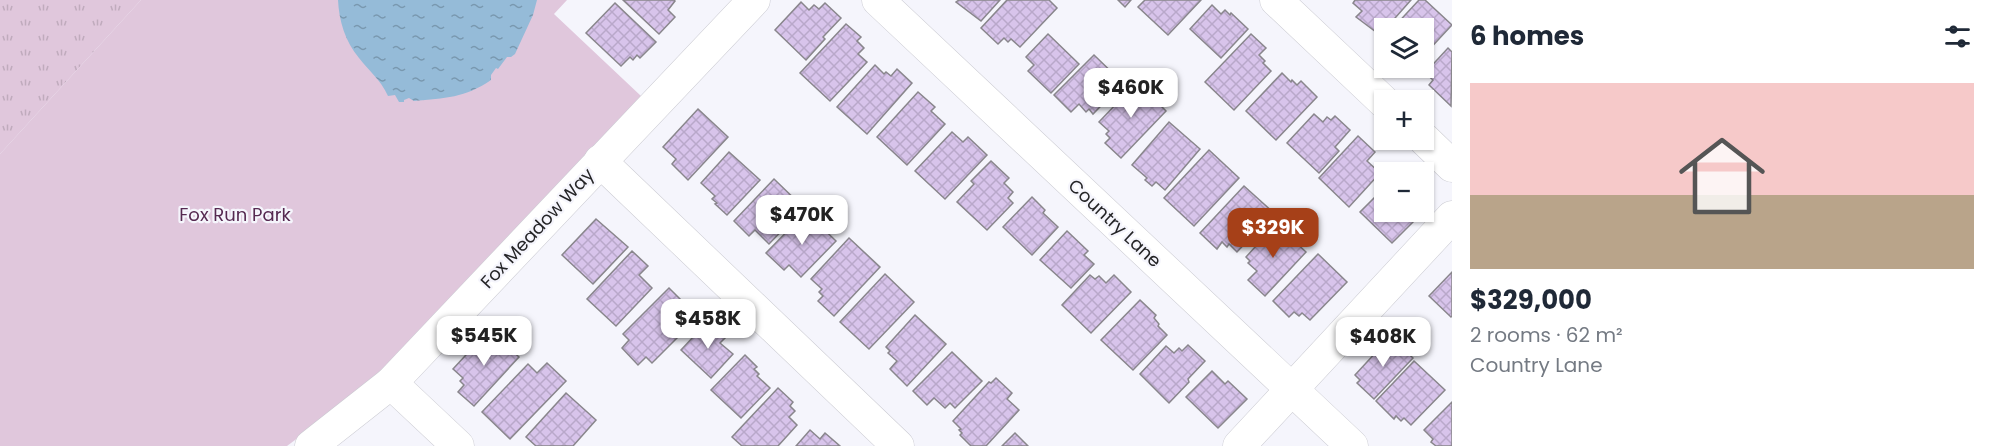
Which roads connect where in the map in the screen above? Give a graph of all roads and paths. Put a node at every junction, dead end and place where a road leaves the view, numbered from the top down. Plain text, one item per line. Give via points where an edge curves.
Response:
1 (754, 0) edge
2 (879, 0) edge
3 (1276, 0) edge
4 (1374, 93) edge
5 (1434, 149) edge
6 (600, 161) junction
7 (1452, 166) edge
8 (1452, 217) edge
9 (391, 382) junction
10 (1292, 389) junction
11 (311, 446) edge
12 (458, 446) edge
13 (898, 446) edge
14 (1239, 446) edge
15 (1352, 446) edge

1 - 6 street, Fox Meadow Way
2 - 10 street, Country Lane
3 - 4 street
5 - 7 street
6 - 9 street, Fox Meadow Way
6 - 13 street
8 - 10 street
9 - 11 street, Fox Meadow Way
9 - 12 street
10 - 14 street
10 - 15 street, Country Lane

